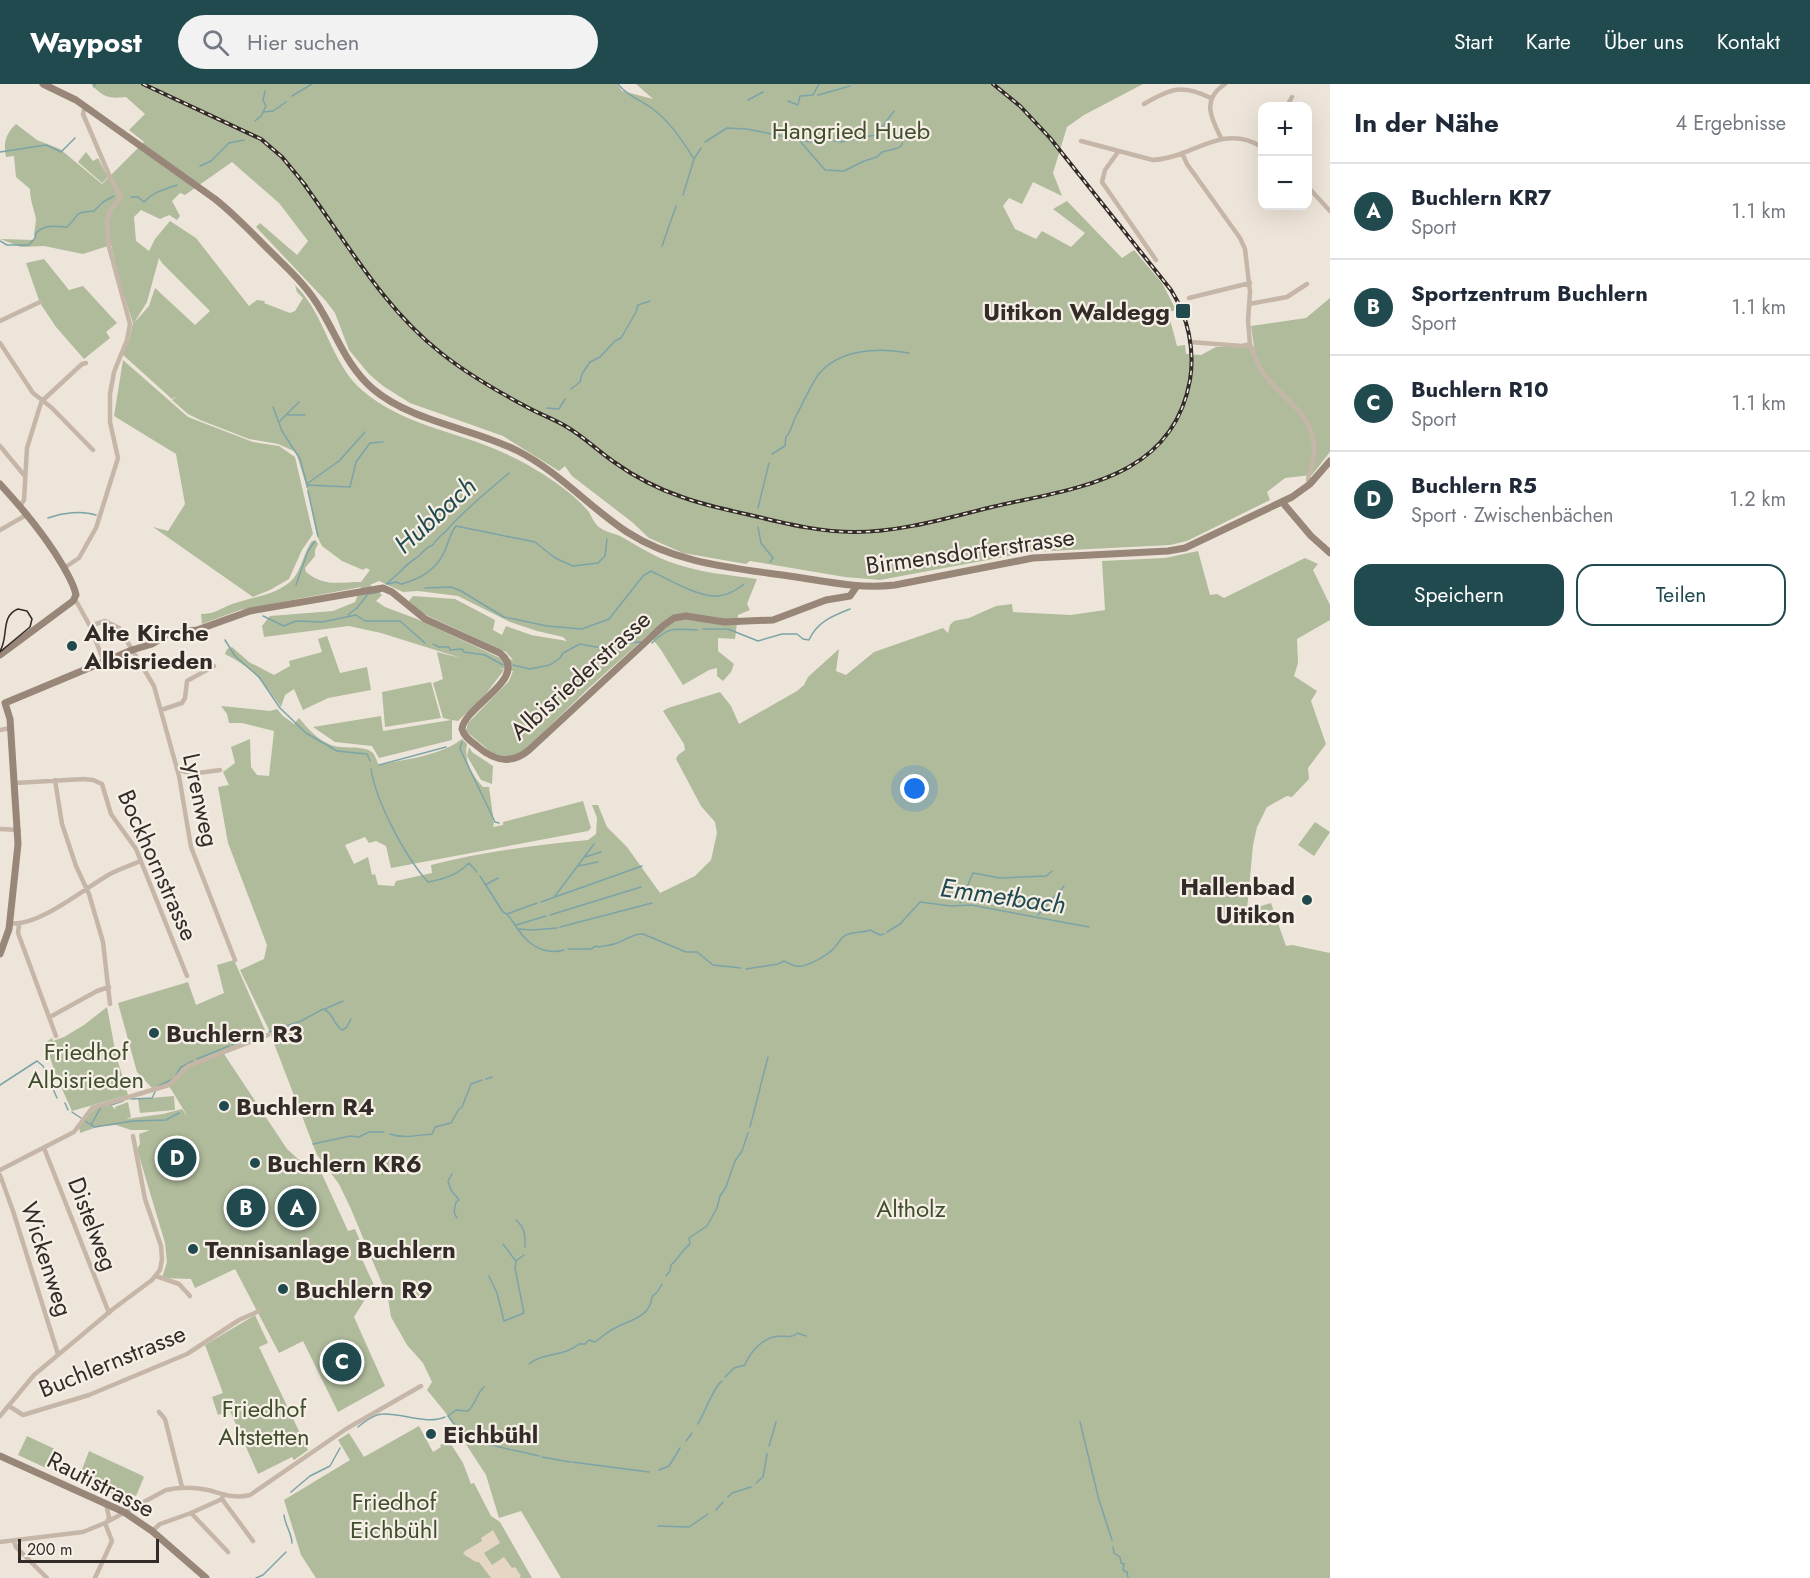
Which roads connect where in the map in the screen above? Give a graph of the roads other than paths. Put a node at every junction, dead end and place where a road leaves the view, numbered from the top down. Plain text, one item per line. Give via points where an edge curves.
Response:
1 (1224, 84) edge
2 (47, 85) edge
3 (1292, 97) dead end
4 (1211, 98) junction
5 (1289, 102) edge
6 (1144, 104) dead end
7 (85, 106) junction
8 (1221, 138) junction
9 (1081, 141) dead end
10 (1258, 144) edge
11 (1118, 152) junction
12 (1182, 153) junction
13 (1312, 191) edge
14 (1330, 211) edge
15 (1156, 260) dead end
16 (1250, 283) junction
17 (1307, 284) dead end
18 (1189, 298) dead end
19 (40, 302) dead end
20 (1249, 304) junction
21 (0, 321) edge
22 (1190, 342) dead end
23 (0, 343) edge
24 (1250, 344) junction
25 (86, 363) dead end
26 (42, 401) junction
27 (0, 446) edge
28 (93, 450) dead end
29 (1330, 462) edge
30 (24, 475) junction
31 (0, 484) edge
32 (1310, 484) junction
33 (1282, 503) junction
34 (20, 506) junction
35 (28, 514) junction
36 (0, 530) edge
37 (1330, 553) edge
38 (64, 568) junction
39 (857, 586) junction
40 (75, 599) junction
41 (90, 626) junction
42 (132, 650) junction
43 (0, 655) edge
44 (104, 662) junction
45 (214, 666) dead end
46 (3, 702) edge
47 (161, 710) junction
48 (10, 728) junction
49 (0, 730) edge
50 (177, 769) junction
51 (220, 770) dead end
52 (55, 780) junction
53 (15, 783) junction
54 (0, 829) edge
55 (19, 830) junction
56 (141, 861) junction
57 (87, 888) junction
58 (10, 923) junction
59 (19, 925) junction
60 (0, 954) edge
61 (235, 960) dead end
62 (188, 976) dead end
63 (109, 987) junction
64 (110, 1004) dead end
65 (50, 1017) junction
66 (268, 1035) dead end
67 (56, 1036) dead end
68 (133, 1136) dead end
69 (44, 1148) junction
70 (0, 1170) edge
71 (0, 1175) edge
72 (156, 1276) junction
73 (190, 1296) dead end
74 (259, 1311) dead end
75 (109, 1313) junction
76 (58, 1354) junction
77 (421, 1386) dead end
78 (9, 1406) junction
79 (159, 1412) dead end
80 (0, 1416) edge
81 (0, 1456) edge
82 (182, 1487) junction
83 (223, 1497) junction
84 (106, 1504) junction
85 (124, 1512) junction
86 (191, 1514) junction
87 (106, 1522) junction
88 (152, 1531) junction
89 (14, 1541) junction
90 (254, 1541) dead end
91 (0, 1542) edge
92 (228, 1552) dead end
93 (47, 1578) edge
94 (95, 1578) edge
95 (206, 1578) edge

1 - 4 street
2 - 7 main road, Birmensdorferstrasse
3 - 5 street
4 - 6 street via 1195,90 1179,89
4 - 8 street via 1210,113
7 - 38 street via 83,114 121,197 108,216 107,233 130,324 110,394 117,465 96,528 79,558
7 - 39 main road, Birmensdorferstrasse via 235,216 308,291 358,374 395,404 520,452 561,478 625,531 664,552 710,565
8 - 10 street via 1242,138
8 - 12 street
9 - 11 street
11 - 12 street via 1153,160
11 - 15 street via 1102,182
12 - 16 street via 1244,246
13 - 14 street
16 - 18 street
16 - 20 street
17 - 20 street via 1287,297
19 - 21 street
20 - 24 street
22 - 24 street
23 - 26 street
24 - 32 street via 1261,371 1309,426 1314,447
25 - 26 street
26 - 28 street
26 - 30 street via 27,448
27 - 30 street
29 - 32 main road, Birmensdorferstrasse
30 - 34 street via 24,500
31 - 34 main road
32 - 33 main road, Birmensdorferstrasse
33 - 37 main road
33 - 39 main road, Birmensdorferstrasse via 1177,550 1033,558 895,585
34 - 35 main road
35 - 36 street
35 - 38 main road
38 - 40 main road via 74,586
39 - 42 main road, Albisriederstrasse via 850,596 826,600 773,620 674,618 529,750 510,760 490,756 467,738 462,729 465,718 505,678 508,666 504,657 425,620 387,589 250,611 196,630 170,633
40 - 41 street
40 - 43 main road
41 - 42 street, Lyrenweg via 105,621 116,625
41 - 44 street
42 - 44 main road, Albisriederstrasse
42 - 47 street, Lyrenweg via 154,686
44 - 46 main road, Albisriederstrasse
45 - 47 street via 187,681 183,703
46 - 48 main road via 9,710
47 - 50 street, Lyrenweg
48 - 49 street
48 - 53 main road
50 - 51 street via 191,774
50 - 61 street, Lyrenweg via 191,847
52 - 53 street, Bockhornstrasse
52 - 56 street, Bockhornstrasse via 84,779 102,784 111,814 131,839
52 - 57 street via 62,824
53 - 55 main road
54 - 55 street
55 - 58 main road
56 - 57 street
56 - 62 street, Bockhornstrasse
57 - 59 street via 48,913
57 - 63 street via 103,942
58 - 59 street
58 - 60 main road
59 - 65 street via 19,936
63 - 64 street
63 - 65 street
65 - 67 street
66 - 69 street via 188,1066 170,1085 92,1108 74,1132
68 - 72 street via 145,1199 162,1252
69 - 70 street
69 - 75 street, Distelweg
71 - 76 street, Wickenweg
72 - 73 street via 179,1284
72 - 75 street
74 - 78 street, Buchlernstrasse via 187,1354 89,1395 23,1415
75 - 76 street
76 - 78 street via 29,1380
77 - 83 street via 346,1429 258,1491 242,1497
78 - 80 street
79 - 82 street via 165,1419
81 - 84 main road, Rautistrasse
82 - 83 street
82 - 85 street via 166,1490
83 - 86 street
83 - 90 street
84 - 85 main road, Rautistrasse
84 - 87 street
85 - 87 street
85 - 88 main road, Rautistrasse
86 - 88 street via 160,1524
86 - 92 street
87 - 89 street via 75,1534
87 - 94 street via 112,1541
88 - 95 main road, Rautistrasse
89 - 91 street
89 - 93 street

